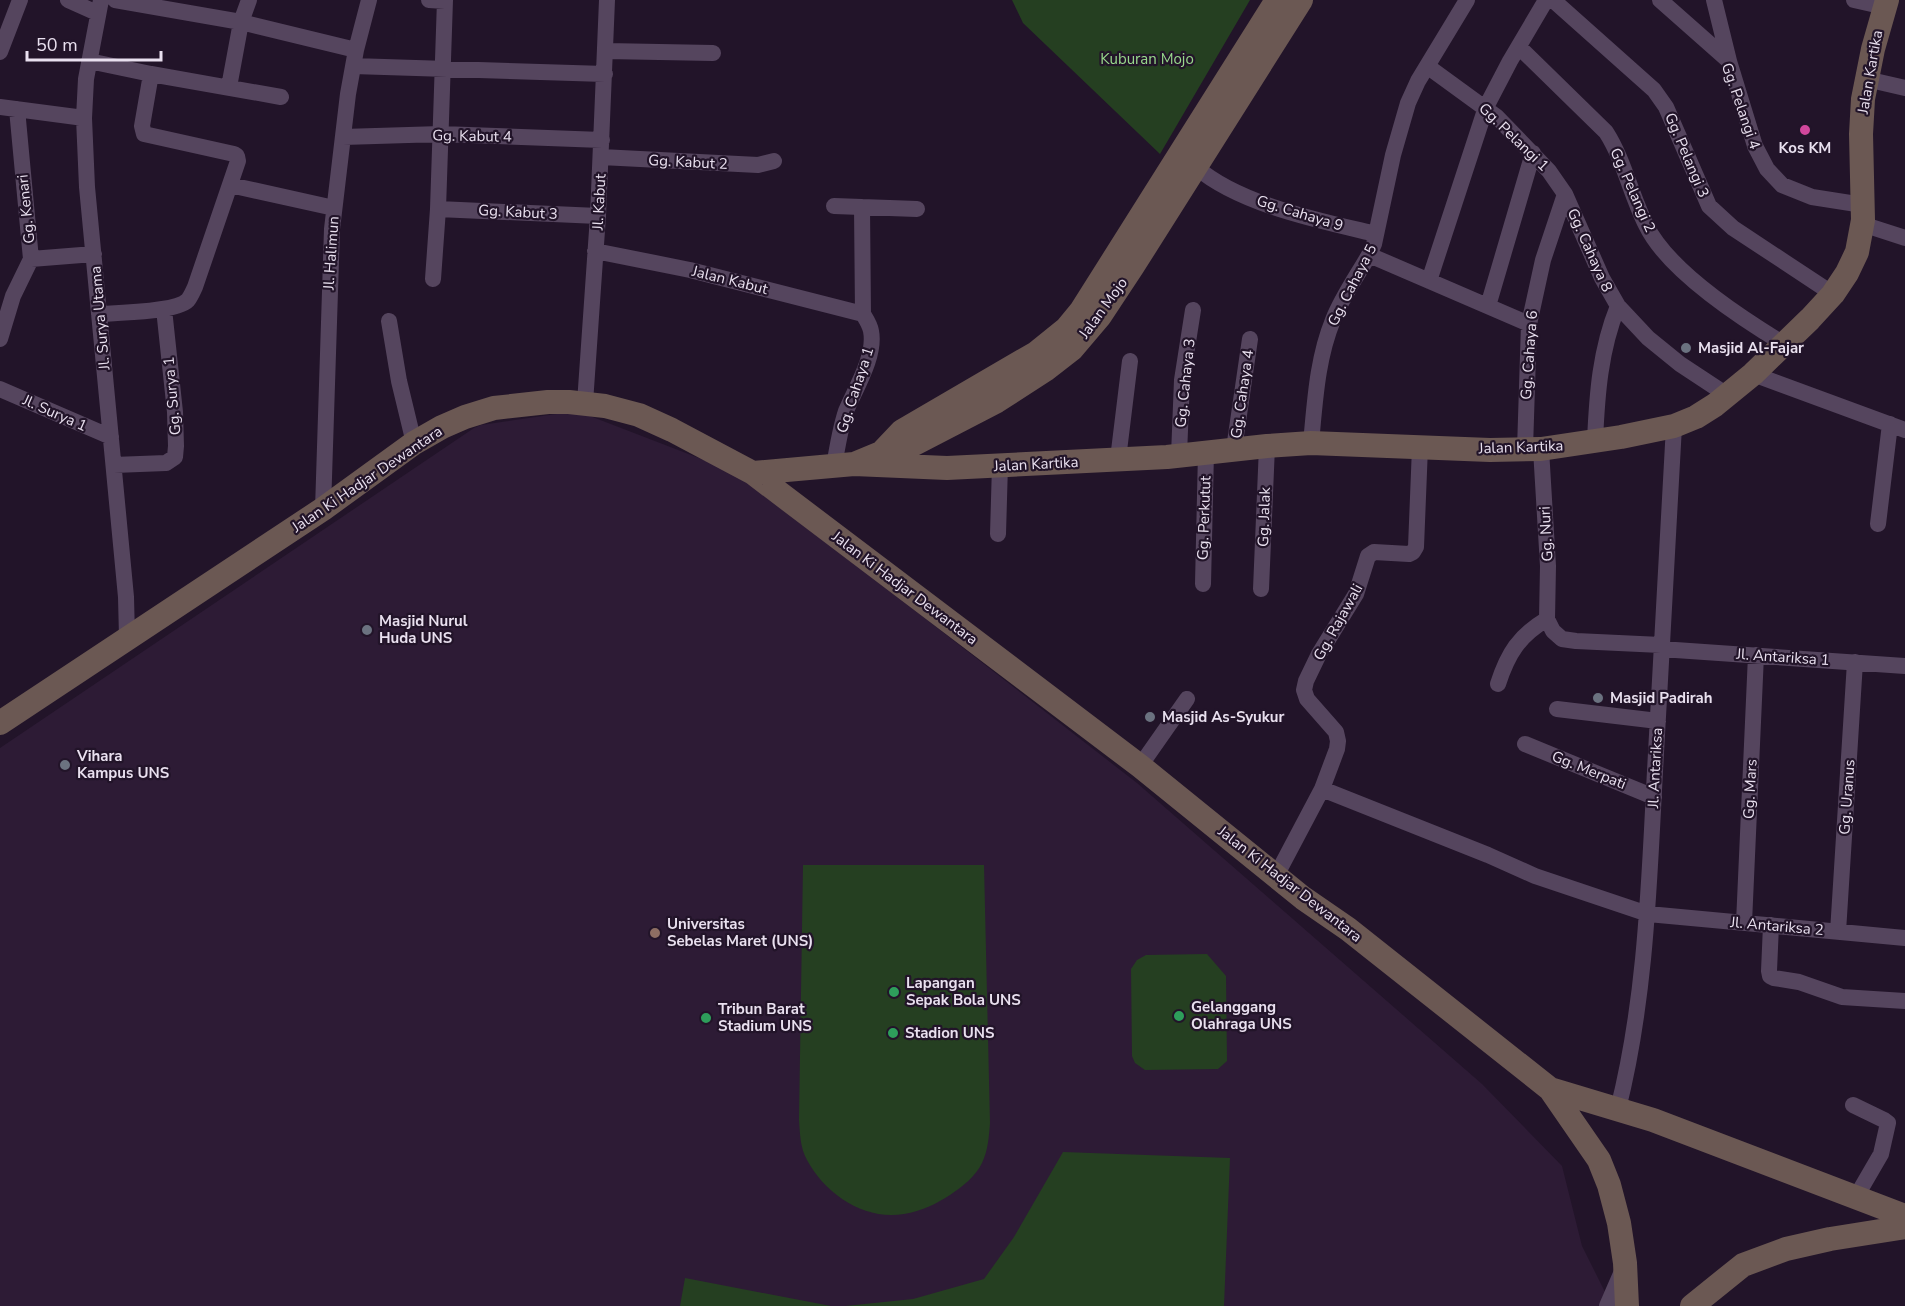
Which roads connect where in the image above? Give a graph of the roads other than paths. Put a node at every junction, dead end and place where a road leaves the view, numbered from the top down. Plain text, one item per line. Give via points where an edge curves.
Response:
1 (20, 0) edge
2 (68, 0) edge
3 (115, 0) edge
4 (249, 0) edge
5 (369, 0) edge
6 (440, 0) edge
7 (606, 0) edge
8 (1277, 0) edge
9 (1301, 0) edge
10 (1467, 0) edge
11 (1546, 0) edge
12 (1553, 0) edge
13 (1660, 0) edge
14 (1714, 0) edge
15 (1854, 0) edge
16 (1886, 3) edge
17 (99, 6) edge
18 (241, 22) junction
19 (1268, 32) junction
20 (1519, 47) junction
21 (606, 51) junction
22 (0, 52) edge
23 (713, 53) dead end
24 (354, 58) junction
25 (1729, 61) junction
26 (89, 62) junction
27 (1427, 66) junction
28 (152, 74) junction
29 (604, 74) junction
30 (1866, 79) junction
31 (229, 87) junction
32 (1905, 88) edge
33 (281, 97) dead end
34 (1486, 107) junction
35 (8, 108) edge
36 (84, 118) junction
37 (441, 134) junction
38 (343, 136) junction
39 (602, 140) junction
40 (1533, 153) junction
41 (601, 157) junction
42 (774, 161) dead end
43 (1196, 168) junction
44 (230, 185) junction
45 (1565, 194) junction
46 (834, 206) dead end
47 (862, 207) junction
48 (334, 208) junction
49 (438, 209) junction
50 (917, 209) dead end
51 (1863, 215) junction
52 (598, 216) junction
53 (1376, 234) junction
54 (1905, 238) edge
55 (595, 251) junction
56 (94, 254) junction
57 (1369, 255) junction
58 (31, 259) junction
59 (433, 279) dead end
60 (1429, 281) junction
61 (1833, 294) junction
62 (1488, 306) junction
63 (1618, 306) junction
64 (164, 309) junction
65 (1193, 310) dead end
66 (99, 314) junction
67 (863, 314) junction
68 (388, 321) dead end
69 (1529, 324) junction
70 (0, 339) edge
71 (1250, 339) dead end
72 (1784, 344) junction
73 (1130, 361) dead end
74 (1753, 374) junction
75 (0, 389) edge
76 (1728, 395) junction
77 (585, 403) junction
78 (1674, 426) junction
79 (1898, 427) edge
80 (111, 438) junction
81 (1595, 441) junction
82 (414, 443) junction
83 (1311, 443) junction
84 (1267, 446) junction
85 (1420, 447) junction
86 (1234, 449) junction
87 (1533, 449) junction
88 (883, 452) junction
89 (1206, 452) junction
90 (1179, 455) junction
91 (1118, 459) junction
92 (114, 465) junction
93 (844, 465) junction
94 (1000, 465) junction
95 (753, 473) junction
96 (323, 509) junction
97 (1878, 524) dead end
98 (998, 534) dead end
99 (1203, 584) dead end
100 (1261, 589) dead end
101 (1547, 619) junction
102 (127, 637) junction
103 (1661, 647) junction
104 (1756, 655) junction
105 (1855, 662) junction
106 (1905, 666) edge
107 (1498, 684) dead end
108 (1187, 699) dead end
109 (1557, 709) dead end
110 (1658, 721) junction
111 (0, 723) edge
112 (1525, 744) dead end
113 (1140, 766) junction
114 (1322, 789) junction
115 (1654, 797) junction
116 (1276, 876) junction
117 (1648, 914) junction
118 (1744, 923) junction
119 (1771, 925) junction
120 (1838, 932) junction
121 (1905, 938) edge
122 (1905, 1001) edge
123 (1550, 1089) junction
124 (1853, 1105) dead end
125 (1618, 1108) junction
126 (1856, 1197) junction
127 (1905, 1216) edge
128 (1905, 1227) edge
129 (1625, 1263) junction
130 (1607, 1306) edge
131 (1626, 1306) edge
132 (1692, 1306) edge

1 - 22 street
2 - 17 street
3 - 18 street
4 - 18 street
5 - 24 street, Jl. Halimun
6 - 37 street
7 - 21 street, Jl. Kabut
8 - 19 street
9 - 19 street, Jalan Mojo
10 - 27 street, Gg. Cahaya 5
11 - 20 street
12 - 61 street, Gg. Pelangi 3 via 1654,90 1666,106 1709,206 1717,215
13 - 25 street, Gg. Pelangi 4
14 - 25 street
15 - 16 street
16 - 30 street, Jalan Kartika
17 - 26 street, Jl. Surya Utama
18 - 24 street
18 - 31 street
19 - 43 street, Jalan Mojo
19 - 88 street via 1067,328 1014,367 902,431
20 - 34 street
20 - 72 street, Gg. Pelangi 2 via 1606,132 1647,227 1666,255 1750,323
21 - 23 street
21 - 29 street, Jl. Kabut
24 - 29 street
24 - 38 street, Jl. Halimun
25 - 51 street, Gg. Pelangi 4 via 1752,139 1767,169 1792,190
26 - 28 street
26 - 36 street, Jl. Surya Utama
27 - 34 street, Gg. Pelangi 1
27 - 53 street, Gg. Cahaya 5 via 1407,103
28 - 31 street
28 - 44 street via 142,126 144,134 237,156
29 - 39 street, Jl. Kabut
30 - 32 street
30 - 51 street, Jalan Kartika via 1861,134
31 - 33 street
34 - 40 street, Gg. Pelangi 1
34 - 60 street
35 - 36 street
35 - 58 street, Gg. Kenari
36 - 56 street, Jl. Surya Utama
37 - 38 street, Gg. Kabut 4
37 - 39 street, Gg. Kabut 4
37 - 49 street
38 - 48 street, Jl. Halimun
39 - 41 street, Jl. Kabut
40 - 45 street, Gg. Pelangi 1
40 - 62 street
41 - 42 street, Gg. Kabut 2 via 758,165
41 - 52 street, Jl. Kabut
43 - 53 street, Gg. Cahaya 9 via 1263,203
43 - 88 street, Jalan Mojo via 1100,316 1072,349 997,401 914,444
44 - 48 street
44 - 64 street via 189,300
45 - 63 street, Gg. Cahaya 8
45 - 69 street, Gg. Cahaya 6 via 1543,260
46 - 47 street
47 - 50 street
47 - 67 street, Gg. Cahaya 1
48 - 96 street, Jl. Halimun
49 - 52 street, Gg. Kabut 3
49 - 59 street
51 - 54 street, Gg. Pelangi 4
51 - 61 street, Jalan Kartika via 1857,252
52 - 55 street, Jl. Kabut
53 - 57 street, Gg. Cahaya 5
55 - 67 street, Jalan Kabut via 690,270
55 - 77 street, Jl. Kabut
56 - 58 street
56 - 66 street, Jl. Surya Utama
57 - 60 street
57 - 83 street, Gg. Cahaya 5 via 1326,338
58 - 70 street, Gg. Kenari via 13,296
60 - 62 street
61 - 72 street, Jalan Kartika
62 - 69 street
63 - 76 street, Gg. Cahaya 8 via 1680,364
63 - 81 street via 1600,367
64 - 66 street
64 - 92 street, Gg. Surya 1 via 174,403 175,457 166,462
65 - 90 street, Gg. Cahaya 3 via 1182,380
66 - 80 street, Jl. Surya Utama
67 - 93 street, Gg. Cahaya 1 via 872,332 861,381 846,412
68 - 82 street
69 - 87 street, Gg. Cahaya 6
71 - 86 street, Gg. Cahaya 4
72 - 74 street, Jalan Kartika
73 - 91 street
74 - 76 street, Jalan Kartika
74 - 79 street
75 - 80 street, Jl. Surya 1
76 - 78 street, Jalan Kartika via 1696,417
77 - 82 street, Jalan Ki Hadjar Dewantara via 548,402 494,408 457,420
77 - 95 street, Jalan Ki Hadjar Dewantara via 657,422
78 - 81 street, Jalan Kartika
78 - 103 street, Jl. Antariksa
79 - 97 street
80 - 92 street, Jl. Surya Utama
81 - 87 street, Jalan Kartika
82 - 96 street, Jalan Ki Hadjar Dewantara
83 - 84 street, Jalan Kartika
83 - 85 street, Jalan Kartika
84 - 86 street, Jalan Kartika
84 - 100 street, Gg. Jalak
85 - 87 street, Jalan Kartika
85 - 114 street, Gg. Rajawali via 1416,547 1409,554 1374,552 1368,556 1356,594 1305,684 1307,699 1338,736 1335,759
86 - 89 street, Jalan Kartika
87 - 101 street, Gg. Nuri via 1548,566
88 - 93 street, Jalan Mojo
89 - 90 street, Jalan Kartika
89 - 99 street, Gg. Perkutut
90 - 91 street, Jalan Kartika
91 - 94 street, Jalan Kartika
92 - 102 street, Jl. Surya Utama
93 - 94 street, Jalan Kartika
93 - 95 street, Jalan Mojo
94 - 98 street
95 - 113 street, Jalan Ki Hadjar Dewantara
96 - 102 street, Jalan Ki Hadjar Dewantara
101 - 103 street, Jl. Antariksa 1 via 1562,639
101 - 107 street via 1530,629 1513,648
102 - 111 street, Jalan Ki Hadjar Dewantara
103 - 104 street, Jl. Antariksa 1
103 - 110 street, Jl. Antariksa
104 - 105 street, Jl. Antariksa 1
104 - 118 street, Gg. Mars
105 - 106 street, Jl. Antariksa 1
105 - 120 street, Gg. Uranus
108 - 113 street
109 - 110 street
110 - 115 street, Jl. Antariksa
112 - 115 street, Gg. Merpati
113 - 116 street, Jalan Ki Hadjar Dewantara
114 - 116 street
114 - 117 street, Jl. Antariksa 2 via 1535,876
115 - 117 street, Jl. Antariksa
116 - 123 street, Jalan Ki Hadjar Dewantara
117 - 118 street, Jl. Antariksa 2
117 - 125 street, Jl. Antariksa via 1632,1042
118 - 119 street, Jl. Antariksa 2
119 - 120 street, Jl. Antariksa 2
119 - 122 street via 1772,977 1842,997
120 - 121 street, Jl. Antariksa 2
123 - 125 street
123 - 129 street, Jalan Ki Hadjar Dewantara via 1599,1160 1619,1223
124 - 126 street via 1886,1116 1888,1123 1881,1154
125 - 126 street
126 - 127 street
128 - 132 street via 1786,1249 1743,1265
129 - 130 street
129 - 131 street, Jalan Ki Hadjar Dewantara

